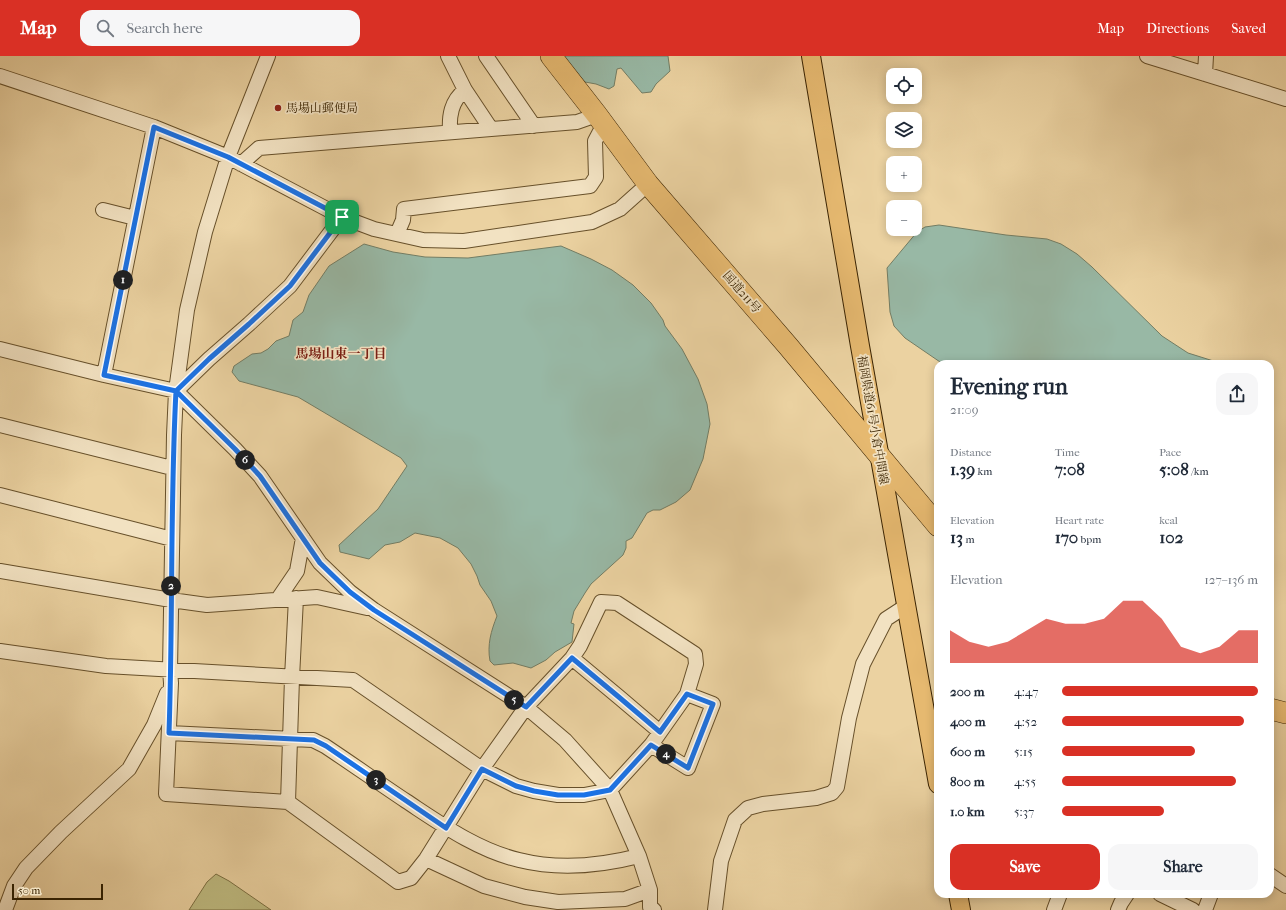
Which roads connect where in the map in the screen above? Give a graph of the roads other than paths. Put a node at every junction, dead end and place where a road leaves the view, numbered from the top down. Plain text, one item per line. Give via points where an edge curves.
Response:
1 (268, 56) edge
2 (448, 56) edge
3 (486, 56) edge
4 (551, 56) edge
5 (811, 56) edge
6 (1147, 56) edge
7 (1206, 56) edge
8 (1205, 74) junction
9 (0, 76) edge
10 (464, 90) junction
11 (1286, 100) edge
12 (600, 119) junction
13 (534, 126) junction
14 (154, 127) junction
15 (491, 129) junction
16 (450, 132) junction
17 (228, 157) junction
18 (241, 164) junction
19 (648, 184) junction
20 (103, 210) dead end
21 (342, 217) junction
22 (135, 218) junction
23 (397, 234) junction
24 (0, 349) edge
25 (104, 375) junction
26 (176, 391) junction
27 (0, 425) edge
28 (880, 456) junction
29 (172, 468) junction
30 (0, 495) edge
31 (934, 521) edge
32 (303, 538) junction
33 (172, 539) junction
34 (0, 571) edge
35 (296, 598) junction
36 (278, 599) junction
37 (171, 600) junction
38 (906, 606) junction
39 (374, 610) junction
40 (0, 651) edge
41 (572, 658) junction
42 (170, 677) junction
43 (292, 678) junction
44 (687, 694) junction
45 (526, 707) junction
46 (1274, 710) edge
47 (1286, 713) edge
48 (660, 732) junction
49 (169, 733) junction
50 (290, 739) junction
51 (651, 745) junction
52 (934, 762) edge
53 (482, 769) junction
54 (610, 790) junction
55 (288, 802) junction
56 (446, 828) junction
57 (639, 856) junction
58 (426, 859) junction
59 (1274, 878) edge
60 (1286, 886) edge
61 (650, 890) junction
62 (959, 898) edge
63 (1058, 898) edge
64 (1124, 898) edge
65 (1168, 898) edge
66 (1210, 898) edge
67 (5, 910) edge
68 (654, 910) edge
69 (715, 910) edge
70 (961, 910) edge
71 (1054, 910) edge
72 (1118, 910) edge
73 (1193, 910) edge
74 (1205, 910) edge

1 - 17 street
2 - 10 street
3 - 13 street
4 - 12 highway, 国道211号
5 - 28 main road, 福岡県道61号小倉中間線
6 - 8 street
7 - 8 street
8 - 11 street
9 - 14 street
10 - 15 street
10 - 16 street via 452,105
12 - 13 street
12 - 19 highway, 国道211号
12 - 23 street via 595,141 596,177 590,186 404,209 403,220
13 - 15 street
14 - 17 street
14 - 22 street
15 - 16 street
16 - 18 street via 259,148
17 - 18 street
17 - 26 street via 205,232 187,310
18 - 21 street
19 - 23 street via 620,209 592,222 464,241 423,240
19 - 28 highway, 国道211号
20 - 22 street
21 - 23 street via 374,229
21 - 26 street via 290,286
22 - 25 street
24 - 25 street
25 - 26 street
26 - 29 street
26 - 32 street via 260,476
27 - 29 street
28 - 31 highway, 国道211号
28 - 38 main road, 福岡県道61号小倉中間線
29 - 33 street
30 - 33 street
32 - 36 street via 297,571
32 - 39 street via 320,563 350,592
33 - 37 street
34 - 37 street
35 - 36 street
35 - 39 street via 317,597
35 - 43 street
36 - 37 street via 207,605
37 - 42 street
38 - 52 main road, 福岡県道61号小倉中間線
38 - 69 street via 886,619 863,664 849,718 837,787 832,793 816,798 748,808 735,820 721,861
39 - 45 street
40 - 42 street
41 - 44 street via 601,602 617,604 695,654 696,664
41 - 45 street
41 - 48 street
42 - 43 street
42 - 49 street
42 - 67 street via 154,725 129,769 26,868 14,886
43 - 50 street
43 - 53 street via 353,680
44 - 48 street
44 - 51 street via 713,704 688,768
45 - 53 street
45 - 54 street via 566,740
46 - 47 highway
48 - 51 street
49 - 50 street
49 - 55 street via 166,794
50 - 55 street
50 - 56 street via 314,740 326,746
51 - 54 street
53 - 54 street via 516,786 558,795 584,795
53 - 56 street
54 - 57 street
55 - 58 street via 398,882 411,878
56 - 57 street via 474,843 519,860 565,866 614,862
56 - 58 street
57 - 61 street
58 - 61 street via 484,886 525,897 558,902 625,899
59 - 60 street
61 - 68 street via 650,907
62 - 70 main road
63 - 71 street
64 - 72 street
65 - 73 street
66 - 74 street

